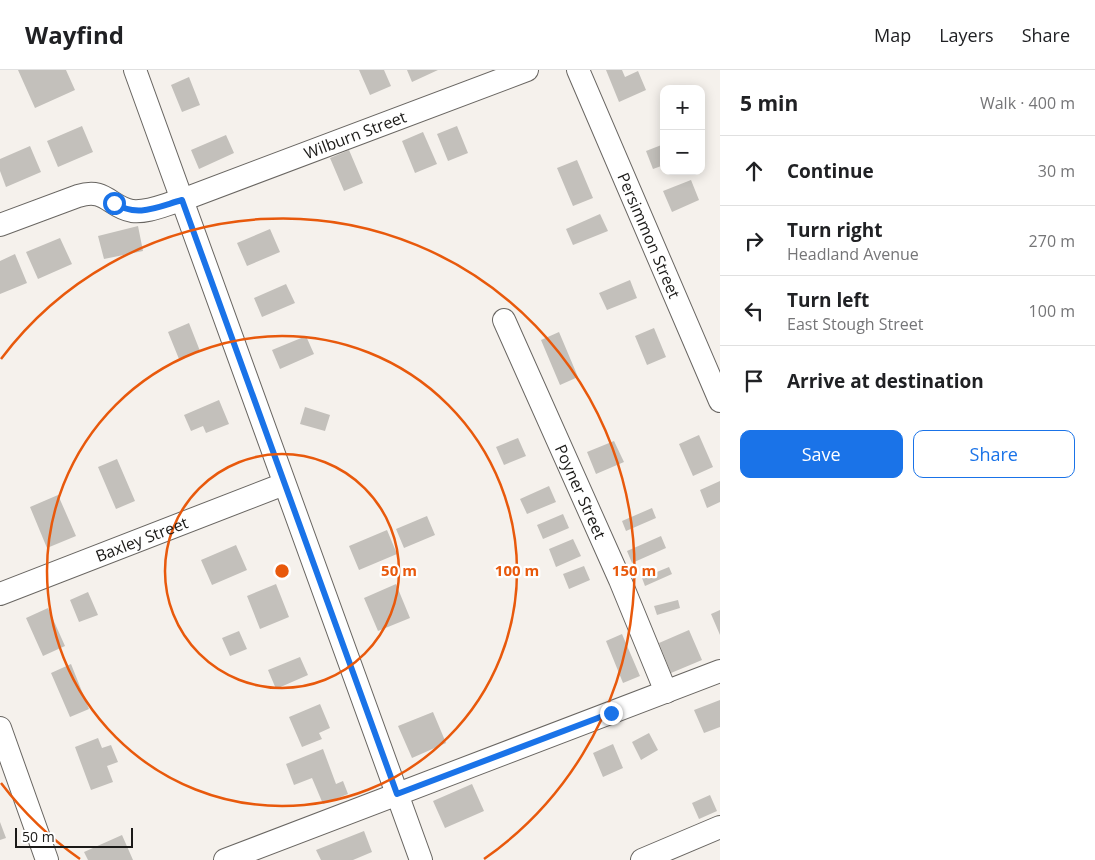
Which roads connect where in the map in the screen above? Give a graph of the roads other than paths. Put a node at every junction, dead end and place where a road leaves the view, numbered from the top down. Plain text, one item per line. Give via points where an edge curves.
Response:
1 (135, 70) edge
2 (527, 70) edge
3 (578, 70) edge
4 (182, 200) junction
5 (0, 225) edge
6 (504, 320) dead end
7 (720, 401) edge
8 (284, 484) junction
9 (0, 594) edge
10 (720, 671) edge
11 (666, 692) junction
12 (0, 728) edge
13 (397, 794) junction
14 (720, 827) edge
15 (47, 860) edge
16 (225, 860) edge
17 (420, 860) edge
18 (642, 860) edge

1 - 4 street
2 - 4 street, Wilburn Street
3 - 7 street, Persimmon Street
4 - 5 street, Wilburn Street via 139,212 123,209 105,196 83,194
4 - 8 street
6 - 11 street, Poyner Street via 620,580
8 - 9 street, Baxley Street
8 - 13 street
10 - 11 street
11 - 13 street
12 - 15 street
13 - 16 street
13 - 17 street
14 - 18 street

